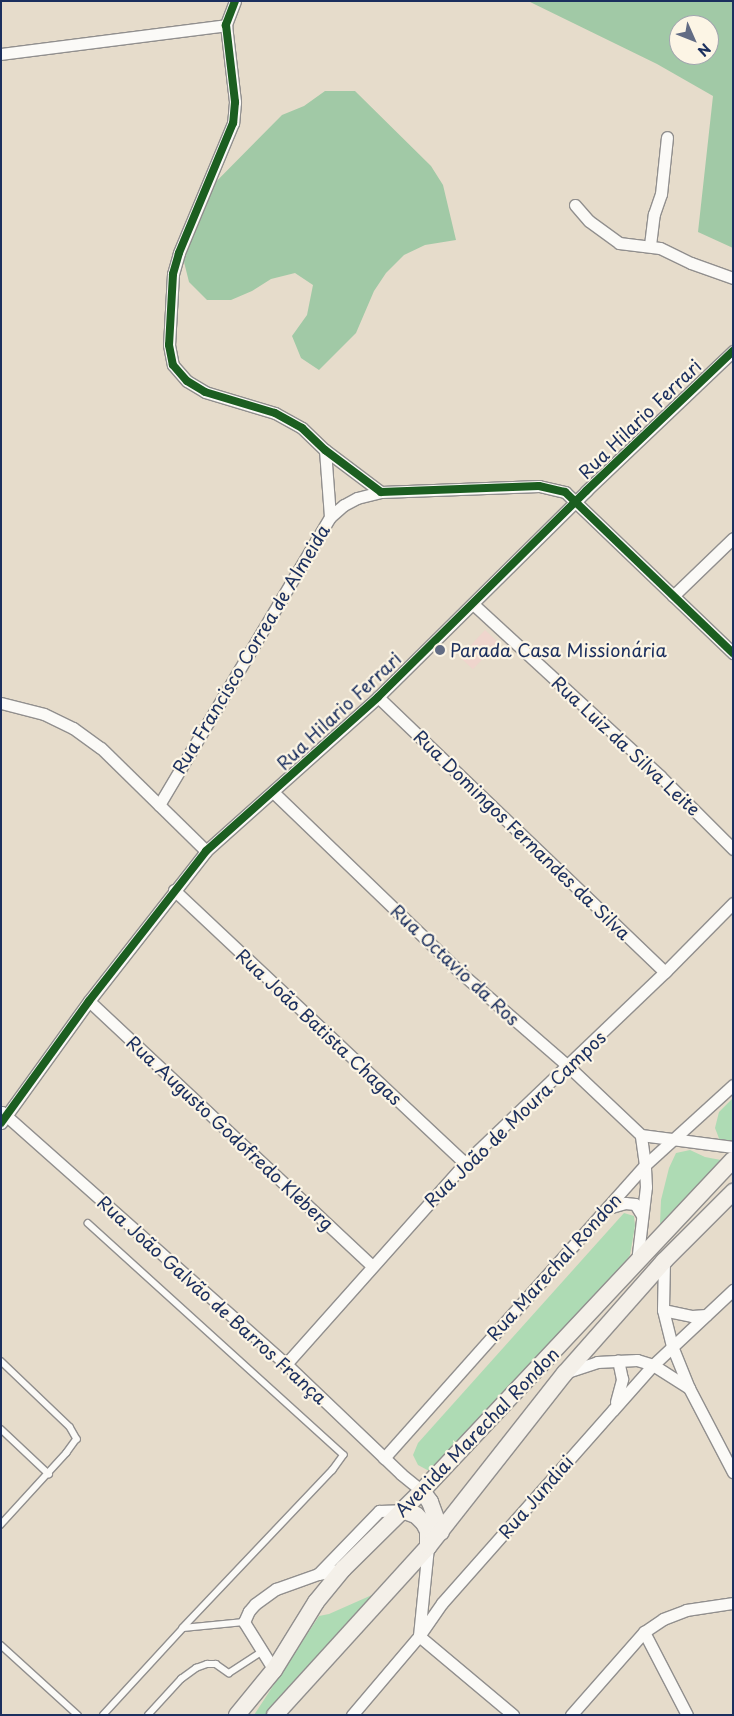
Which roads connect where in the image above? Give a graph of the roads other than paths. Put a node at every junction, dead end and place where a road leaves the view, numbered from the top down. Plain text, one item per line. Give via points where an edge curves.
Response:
1 (236, 1) edge
2 (226, 25) junction
3 (1, 54) edge
4 (667, 137) dead end
5 (574, 205) dead end
6 (650, 245) junction
7 (733, 278) edge
8 (733, 351) edge
9 (325, 450) junction
10 (381, 492) junction
11 (576, 501) junction
12 (330, 517) junction
13 (733, 538) edge
14 (673, 596) junction
15 (472, 604) junction
16 (733, 653) edge
17 (378, 697) junction
18 (1, 703) edge
19 (273, 792) junction
20 (158, 805) junction
21 (733, 849) edge
22 (206, 851) junction
23 (174, 890) junction
24 (733, 903) edge
25 (666, 972) junction
26 (89, 1001) junction
27 (568, 1066) junction
28 (733, 1085) edge
29 (3, 1117) edge
30 (641, 1135) junction
31 (672, 1140) junction
32 (733, 1147) edge
33 (733, 1160) edge
34 (465, 1163) junction
35 (646, 1165) junction
36 (733, 1192) edge
37 (606, 1208) junction
38 (642, 1215) junction
39 (88, 1222) dead end
40 (664, 1261) junction
41 (637, 1264) junction
42 (372, 1265) junction
43 (733, 1290) edge
44 (663, 1310) junction
45 (706, 1315) junction
46 (672, 1346) junction
47 (618, 1360) junction
48 (1, 1361) edge
49 (286, 1364) junction
50 (653, 1365) junction
51 (566, 1373) junction
52 (689, 1388) junction
53 (613, 1410) junction
54 (1, 1429) edge
55 (384, 1458) junction
56 (733, 1472) edge
57 (49, 1474) junction
58 (422, 1491) junction
59 (402, 1510) junction
60 (1, 1525) edge
61 (441, 1532) junction
62 (428, 1548) junction
63 (343, 1570) junction
64 (318, 1574) junction
65 (733, 1603) edge
66 (244, 1622) junction
67 (183, 1628) junction
68 (644, 1632) junction
69 (419, 1636) junction
70 (1, 1645) edge
71 (262, 1652) junction
72 (274, 1670) junction
73 (78, 1715) edge
74 (103, 1715) edge
75 (148, 1715) edge
76 (237, 1715) edge
77 (275, 1715) edge
78 (352, 1715) edge
79 (513, 1715) edge
80 (572, 1715) edge
81 (687, 1715) edge

1 - 2 street
2 - 3 street
2 - 9 street via 235,102 233,123 173,274 169,346 174,364 187,381 205,392 275,413 302,428
4 - 6 street via 661,194 654,214
5 - 6 street via 589,221 619,243
6 - 7 street
8 - 11 street, Rua Hilario Ferrari
9 - 10 street
9 - 12 street
10 - 11 street, Rua Francisco Correa de Almeida via 539,486 565,492
10 - 12 street, Rua Francisco Correa de Almeida via 357,498
11 - 14 street, Rua Francisco Correa de Almeida
11 - 15 street, Rua Hilario Ferrari
12 - 20 street, Rua Francisco Correa de Almeida
13 - 14 street
14 - 16 street, Rua Francisco Correa de Almeida
15 - 17 street, Rua Hilario Ferrari
15 - 21 street, Rua Luiz da Silva Leite via 660,776
17 - 19 street, Rua Hilario Ferrari
17 - 25 street, Rua Domingos Fernandes da Silva
18 - 20 street via 44,714 73,728 101,748
19 - 22 street, Rua Hilario Ferrari
19 - 27 street, Rua Octavio da Ros via 462,974
20 - 22 street
22 - 23 street, Rua Hilario Ferrari
23 - 26 street, Rua Hilario Ferrari
23 - 34 street, Rua João Batista Chagas
24 - 25 street, Rua João de Moura Campos
25 - 27 street, Rua João de Moura Campos
26 - 29 street, Rua Hilario Ferrari
26 - 42 street, Rua Augusto Godofredo Kleberg
27 - 30 street, Rua Octavio da Ros
27 - 34 street, Rua João de Moura Campos
28 - 31 street, Rua Marechal Rondon
29 - 49 street, Rua João Galvão de Barros França
30 - 31 street
30 - 35 street
31 - 32 street
31 - 35 street, Rua Marechal Rondon
33 - 41 main road, Avenida Marechal Rondon
34 - 42 street, Rua João de Moura Campos
35 - 37 street, Rua Marechal Rondon
35 - 38 street
36 - 40 main road, Avenida Marechal Rondon
37 - 38 street via 635,1204
37 - 55 street, Rua Marechal Rondon
38 - 41 street
39 - 67 lane via 344,1455
40 - 44 street
40 - 51 main road, Avenida Marechal Rondon
41 - 58 main road, Avenida Marechal Rondon
42 - 49 street, Rua João de Moura Campos
43 - 45 street, Rua Jundiai
44 - 45 street via 692,1316
44 - 46 street
45 - 46 street, Rua Jundiai
46 - 50 street, Rua Jundiai
46 - 52 street
47 - 50 street via 637,1360
47 - 51 street via 597,1362
47 - 53 street via 622,1388
48 - 57 lane via 75,1433 77,1439
49 - 55 street, Rua João Galvão de Barros França
50 - 52 street
50 - 53 street, Rua Jundiai
51 - 61 main road, Avenida Marechal Rondon
52 - 56 street
53 - 69 street, Rua Jundiai via 442,1603
54 - 57 lane
55 - 58 street, Rua João Galvão de Barros França
57 - 60 lane
58 - 59 main road, Avenida Marechal Rondon
58 - 61 main road via 430,1502
59 - 62 main road via 416,1515 424,1523 428,1531
59 - 63 main road, Avenida Marechal Rondon
59 - 64 street via 379,1510
61 - 62 main road, Avenida Marechal Rondon
62 - 69 street
62 - 77 main road, Avenida Marechal Rondon
63 - 64 street
63 - 72 main road, Avenida Marechal Rondon via 316,1602
64 - 66 street via 265,1596 249,1611
65 - 68 street via 686,1610 663,1619
66 - 67 lane
66 - 71 street
67 - 74 lane
68 - 80 street
68 - 81 street
69 - 78 street, Rua Jundiai
69 - 79 street
70 - 73 lane
71 - 72 street
71 - 75 lane via 229,1673 216,1664 196,1668 180,1679
72 - 76 main road, Avenida Marechal Rondon

